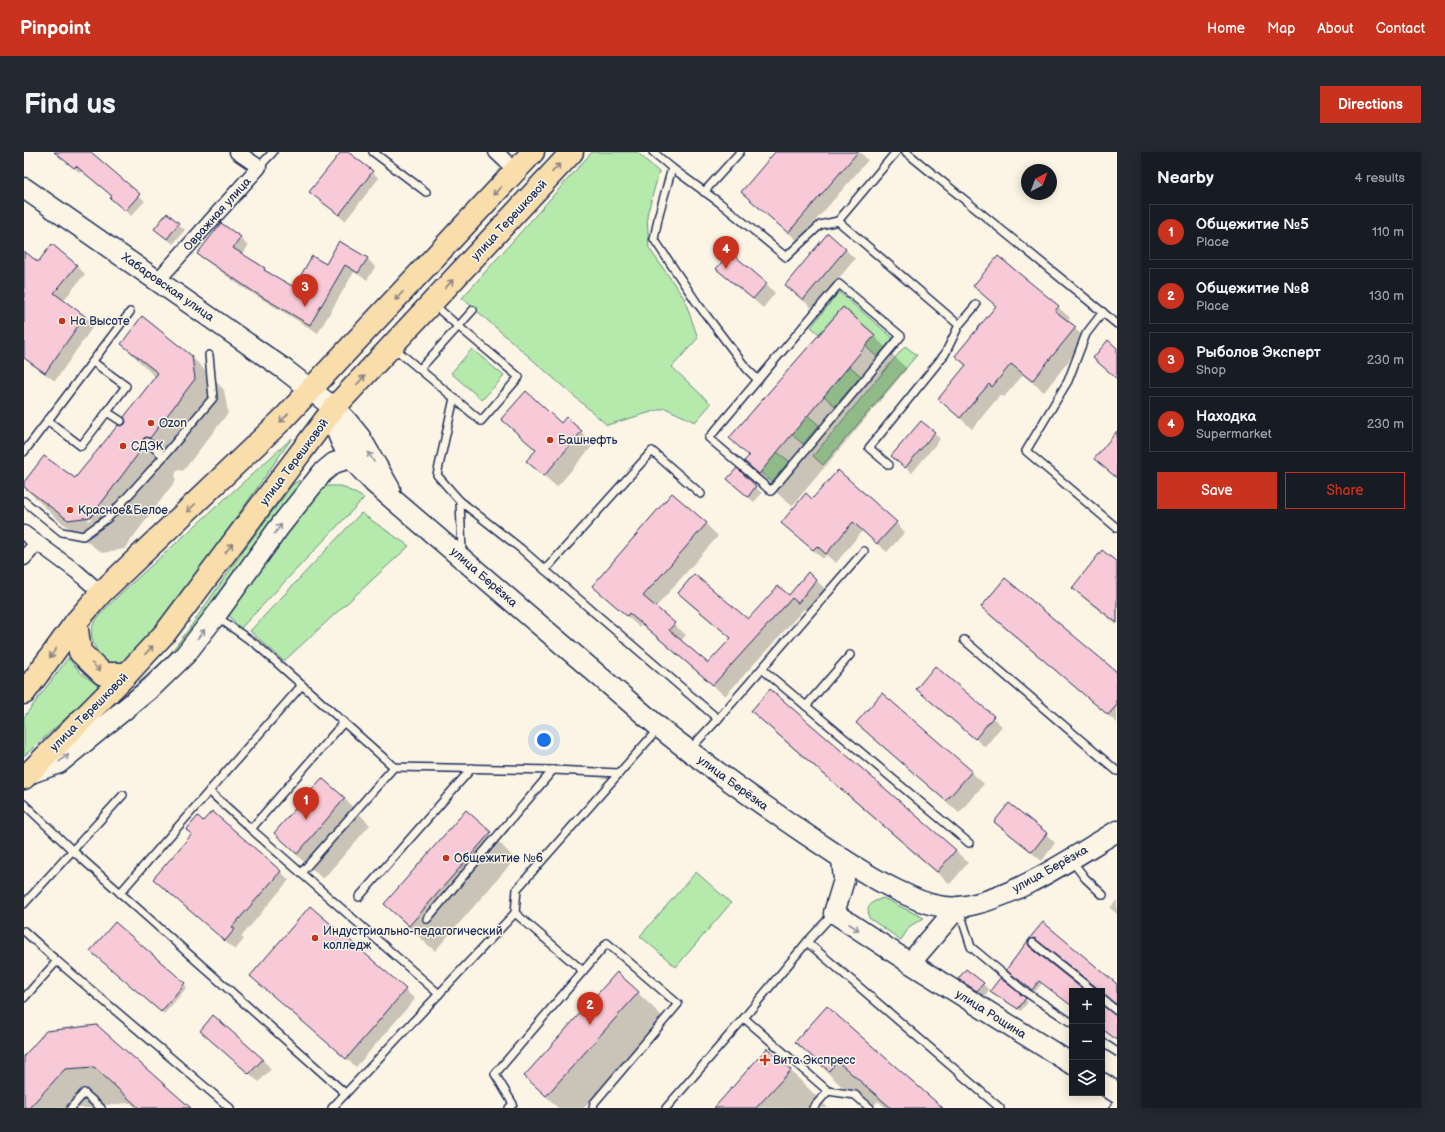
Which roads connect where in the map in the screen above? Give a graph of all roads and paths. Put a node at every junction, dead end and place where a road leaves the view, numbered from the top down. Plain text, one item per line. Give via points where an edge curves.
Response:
1 (237, 152) edge
2 (273, 152) edge
3 (373, 152) edge
4 (496, 152) edge
5 (533, 152) edge
6 (572, 152) edge
7 (653, 152) edge
8 (740, 152) edge
9 (896, 152) edge
10 (906, 152) edge
11 (259, 167) junction
12 (672, 168) junction
13 (516, 171) junction
14 (24, 188) edge
15 (426, 192) dead end
16 (704, 192) junction
17 (838, 221) junction
18 (158, 280) junction
19 (432, 302) junction
20 (976, 305) dead end
21 (473, 310) dead end
22 (130, 312) dead end
23 (1103, 312) junction
24 (1117, 324) edge
25 (959, 325) junction
26 (458, 326) junction
27 (392, 346) junction
28 (209, 355) dead end
29 (93, 362) junction
30 (420, 369) junction
31 (758, 380) junction
32 (311, 389) junction
33 (454, 398) junction
34 (334, 408) junction
35 (107, 412) junction
36 (47, 420) junction
37 (120, 421) dead end
38 (147, 442) dead end
39 (24, 452) edge
40 (164, 456) junction
41 (350, 458) junction
42 (889, 465) dead end
43 (701, 494) dead end
44 (24, 501) edge
45 (460, 501) junction
46 (397, 503) junction
47 (1117, 528) edge
48 (24, 533) edge
49 (37, 543) junction
50 (864, 551) dead end
51 (24, 558) edge
52 (462, 558) junction
53 (544, 570) junction
54 (101, 593) junction
55 (216, 615) junction
56 (76, 622) junction
57 (964, 640) dead end
58 (850, 655) dead end
59 (762, 669) junction
60 (127, 674) junction
61 (302, 685) junction
62 (24, 693) edge
63 (806, 706) junction
64 (718, 719) junction
65 (344, 722) junction
66 (660, 728) junction
67 (688, 750) junction
68 (394, 767) junction
69 (472, 768) junction
70 (553, 770) junction
71 (1117, 771) edge
72 (619, 773) junction
73 (26, 776) edge
74 (209, 791) junction
75 (123, 795) dead end
76 (24, 804) edge
77 (251, 829) junction
78 (1117, 831) edge
79 (969, 843) dead end
80 (72, 850) junction
81 (842, 859) junction
82 (1070, 859) junction
83 (301, 872) junction
84 (120, 892) junction
85 (1103, 896) dead end
86 (359, 897) dead end
87 (24, 904) edge
88 (958, 907) junction
89 (515, 913) junction
90 (834, 913) junction
91 (427, 919) dead end
92 (27, 933) edge
93 (24, 942) edge
94 (807, 942) junction
95 (1033, 943) dead end
96 (57, 961) junction
97 (910, 963) junction
98 (583, 971) junction
99 (1089, 988) edge
100 (439, 994) junction
101 (24, 998) edge
102 (1105, 1001) edge
103 (1117, 1011) edge
104 (744, 1018) junction
105 (1069, 1021) edge
106 (1105, 1044) edge
107 (1117, 1052) edge
108 (1069, 1062) edge
109 (1105, 1085) edge
110 (828, 1091) junction
111 (346, 1093) junction
112 (1117, 1093) edge
113 (1117, 1103) edge
114 (70, 1108) edge
115 (101, 1108) edge
116 (230, 1108) edge
117 (332, 1108) edge
118 (509, 1108) edge
119 (593, 1108) edge
120 (666, 1108) edge
121 (813, 1108) edge
122 (870, 1108) edge
123 (1000, 1108) edge
124 (1114, 1108) edge

1 - 11 street, Овражная улица
2 - 11 lane
3 - 15 lane
4 - 13 street
5 - 13 main road
19 -> 6 main road, улица Терешковой
7 - 12 lane
8 - 16 lane
9 - 17 lane
10 - 23 lane
11 - 18 street, Овражная улица
12 - 16 lane
12 - 31 lane via 654,239 697,303
13 -> 32 main road
14 - 18 main road, Хабаровская улица
16 - 17 lane via 786,257 820,225
17 - 25 lane
18 - 32 main road, Хабаровская улица
19 - 26 lane
19 - 27 main road, улица Терешковой
20 - 25 lane
21 - 26 lane
22 - 29 lane
23 - 24 lane
23 - 47 lane via 1086,334 1068,381 1026,451
25 - 42 lane via 945,354 869,448
26 - 30 lane
26 - 33 lane via 519,377 481,421
27 - 30 lane
34 -> 27 main road, улица Терешковой
28 - 40 lane via 213,398
29 - 35 lane via 126,386
29 - 36 lane
30 - 33 lane
31 - 31 lane via 709,438 771,491 901,336 839,284
32 - 34 main road, улица Берёзка
32 -> 54 main road
33 - 45 lane via 437,475
34 - 41 main road, улица Берёзка via 336,429
46 -> 34 main road, улица Берёзка via 360,437
60 -> 34 main road, улица Терешковой via 166,632
35 - 36 lane via 81,446
35 - 37 lane
36 - 39 lane
38 - 40 lane
40 - 44 lane via 108,518 83,536 62,532
41 - 46 main road, улица Берёзка
55 -> 41 main road via 322,473 334,463
43 - 53 lane via 652,451
45 - 52 lane
45 - 53 lane
46 - 52 main road, улица Берёзка
48 - 49 street
49 - 51 street
49 - 54 street
50 - 59 lane
52 - 66 main road, улица Берёзка
53 - 64 lane
54 - 56 main road
55 - 61 lane via 258,646
73 -> 55 main road via 59,762 152,687 185,655
56 -> 60 main road via 80,652 103,674
56 -> 62 main road
57 - 71 lane
58 - 63 lane
59 - 63 lane
59 - 64 lane
60 - 73 main road, улица Терешковой
61 - 65 lane
61 - 74 lane
63 - 79 lane
64 - 67 lane
65 - 68 lane
65 - 77 lane
66 - 67 main road, улица Берёзка
66 - 72 lane
67 - 81 main road, улица Берёзка
68 - 69 lane
68 - 83 lane
69 - 70 lane
69 - 86 lane
70 - 72 lane
70 - 91 lane
72 - 89 lane via 517,889
74 - 77 lane
74 - 84 lane
75 - 80 lane
76 - 80 lane
77 - 83 lane
78 - 82 main road, улица Берёзка
80 - 84 lane
80 - 87 lane
81 - 88 main road, улица Берёзка via 908,896 927,903
81 - 90 main road via 844,880
82 - 85 lane
82 - 88 main road, улица Берёзка via 1035,880 1005,893
83 - 100 lane
84 - 111 lane
88 - 97 main road
88 - 105 lane via 970,946 1024,991
89 - 98 lane
89 - 100 lane
90 - 94 lane
90 -> 97 main road, улица Рощина
92 - 93 lane
92 - 96 lane
94 - 104 lane
94 - 123 lane
95 - 99 lane
96 - 101 lane
96 - 116 lane
97 - 108 main road, улица Рощина
98 - 118 lane via 495,1074 513,1104
98 - 119 lane via 607,943 678,1004 594,1103
100 - 111 lane
102 - 103 lane
104 - 110 lane
104 - 120 lane
106 - 107 lane
109 - 112 main road
110 - 121 lane
110 - 122 lane via 855,1095
111 - 117 lane
113 - 124 lane
114 - 115 lane via 84,1093

